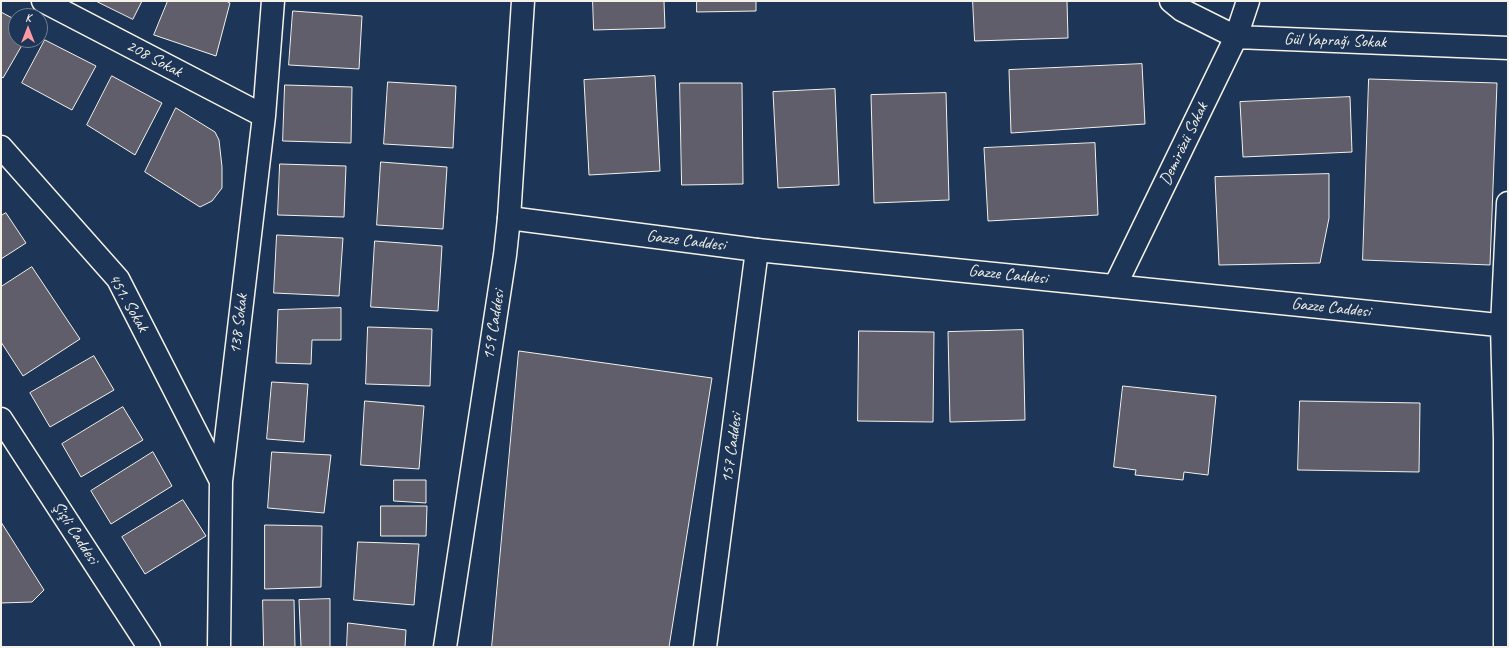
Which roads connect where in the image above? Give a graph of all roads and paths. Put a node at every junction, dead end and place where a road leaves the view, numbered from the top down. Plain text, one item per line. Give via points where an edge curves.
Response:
1 (44, 1) edge
2 (273, 1) edge
3 (523, 1) edge
4 (1172, 1) edge
5 (1248, 1) edge
6 (1236, 37) junction
7 (1508, 48) edge
8 (264, 116) junction
9 (1, 147) edge
10 (1508, 203) edge
11 (509, 218) junction
12 (757, 250) junction
13 (1115, 286) junction
14 (1505, 326) edge
15 (1, 419) edge
16 (221, 481) junction
17 (149, 647) edge
18 (219, 647) edge
19 (445, 647) edge
20 (705, 647) edge
21 (1505, 647) edge

1 - 8 street, 208 Sokak
2 - 8 street, 138 Sokak
3 - 11 street, 159 Caddesi
4 - 6 street, Gül Yaprağı Sokak via 1182,10
5 - 6 street, Demirözü Sokak
6 - 7 street, Gül Yaprağı Sokak
6 - 13 street, Demirözü Sokak
8 - 16 street, 138 Sokak
9 - 16 street, 451. Sokak via 118,279
10 - 14 street
11 - 12 street, Gazze Caddesi
11 - 19 street, 159 Caddesi
12 - 13 street, Gazze Caddesi
12 - 20 street, 157 Caddesi
13 - 14 street, Gazze Caddesi
14 - 21 street
15 - 17 street, Şişli Caddesi
16 - 18 street, 138 Sokak

